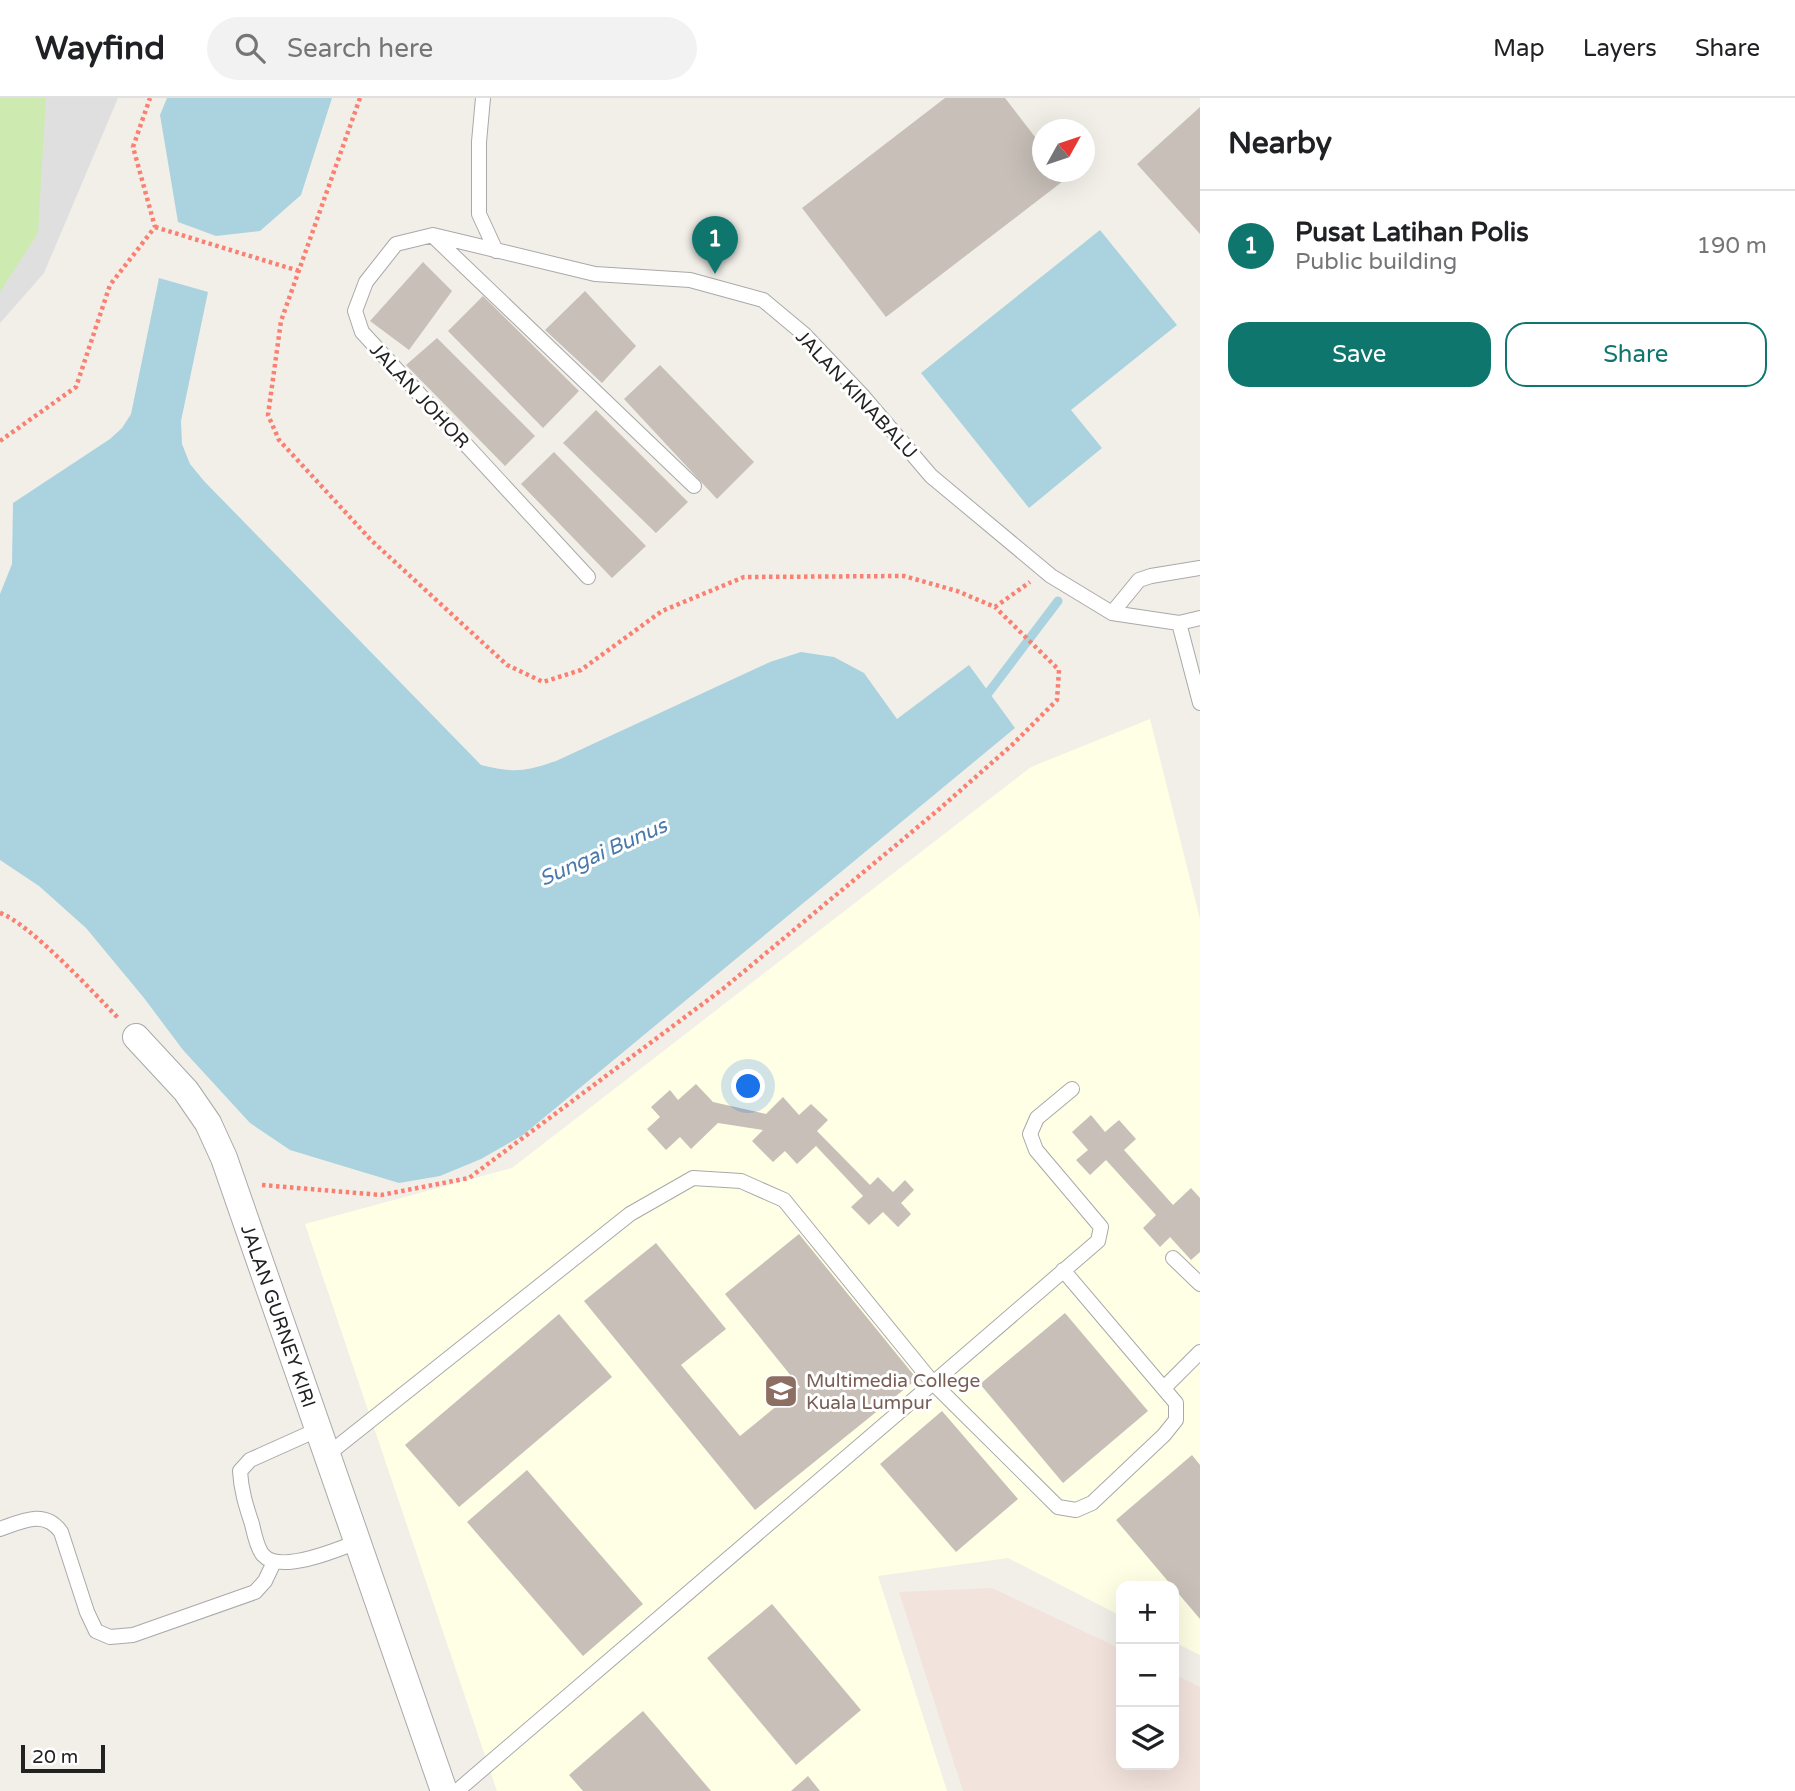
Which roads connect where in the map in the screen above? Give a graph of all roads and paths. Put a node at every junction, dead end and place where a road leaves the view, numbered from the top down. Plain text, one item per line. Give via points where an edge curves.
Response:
1 (150, 98) edge
2 (483, 98) edge
3 (155, 228) junction
4 (433, 235) junction
5 (496, 251) junction
6 (299, 271) dead end
7 (0, 441) edge
8 (694, 486) dead end
9 (1200, 568) edge
10 (588, 578) dead end
11 (995, 607) dead end
12 (1112, 613) junction
13 (1200, 618) edge
14 (1179, 623) junction
15 (1200, 703) edge
16 (0, 913) edge
17 (136, 1037) joint
18 (1072, 1090) dead end
19 (233, 1182) junction
20 (1173, 1258) dead end
21 (1063, 1270) junction
22 (1200, 1284) edge
23 (1200, 1352) edge
24 (933, 1383) junction
25 (1164, 1388) junction
26 (317, 1430) junction
27 (327, 1455) junction
28 (0, 1529) edge
29 (357, 1542) junction
30 (274, 1562) junction
31 (444, 1791) edge
32 (457, 1791) edge

1 - 3 path via 132,147
2 - 5 lane via 479,214
3 - 6 path
3 - 7 path via 110,285 76,387
4 - 5 lane, JALAN JOHOR
4 - 8 lane
4 - 10 lane, JALAN JOHOR via 396,244 366,282 355,312 362,332
5 - 12 lane, JALAN KINABALU via 594,274 690,280 763,300 805,335 931,476 1051,576
9 - 12 lane via 1139,580
11 - 19 path via 1059,670 1057,700 937,811 724,988 469,1178 381,1195
12 - 14 lane, JALAN KINABALU
13 - 14 lane
14 - 15 lane
16 - 17 path via 34,936
17 - 19 street, JALAN GURNEY KIRI via 186,1091 208,1123
18 - 21 lane via 1037,1118 1030,1134 1036,1150 1101,1227 1098,1241
19 - 26 street, JALAN GURNEY KIRI
20 - 22 lane
21 - 24 lane
21 - 25 lane
23 - 25 lane
24 - 25 lane via 1058,1507 1076,1510 1092,1503 1176,1420 1176,1404
24 - 27 lane via 784,1200 741,1181 693,1178 630,1214
24 - 32 lane
26 - 27 street, JALAN GURNEY KIRI
26 - 30 lane via 250,1460 240,1471 240,1486 263,1555
27 - 29 street, JALAN GURNEY KIRI
28 - 30 lane via 41,1518 55,1523 96,1631 110,1637 132,1635 256,1592
29 - 30 lane via 320,1556
29 - 31 street, JALAN GURNEY KIRI

